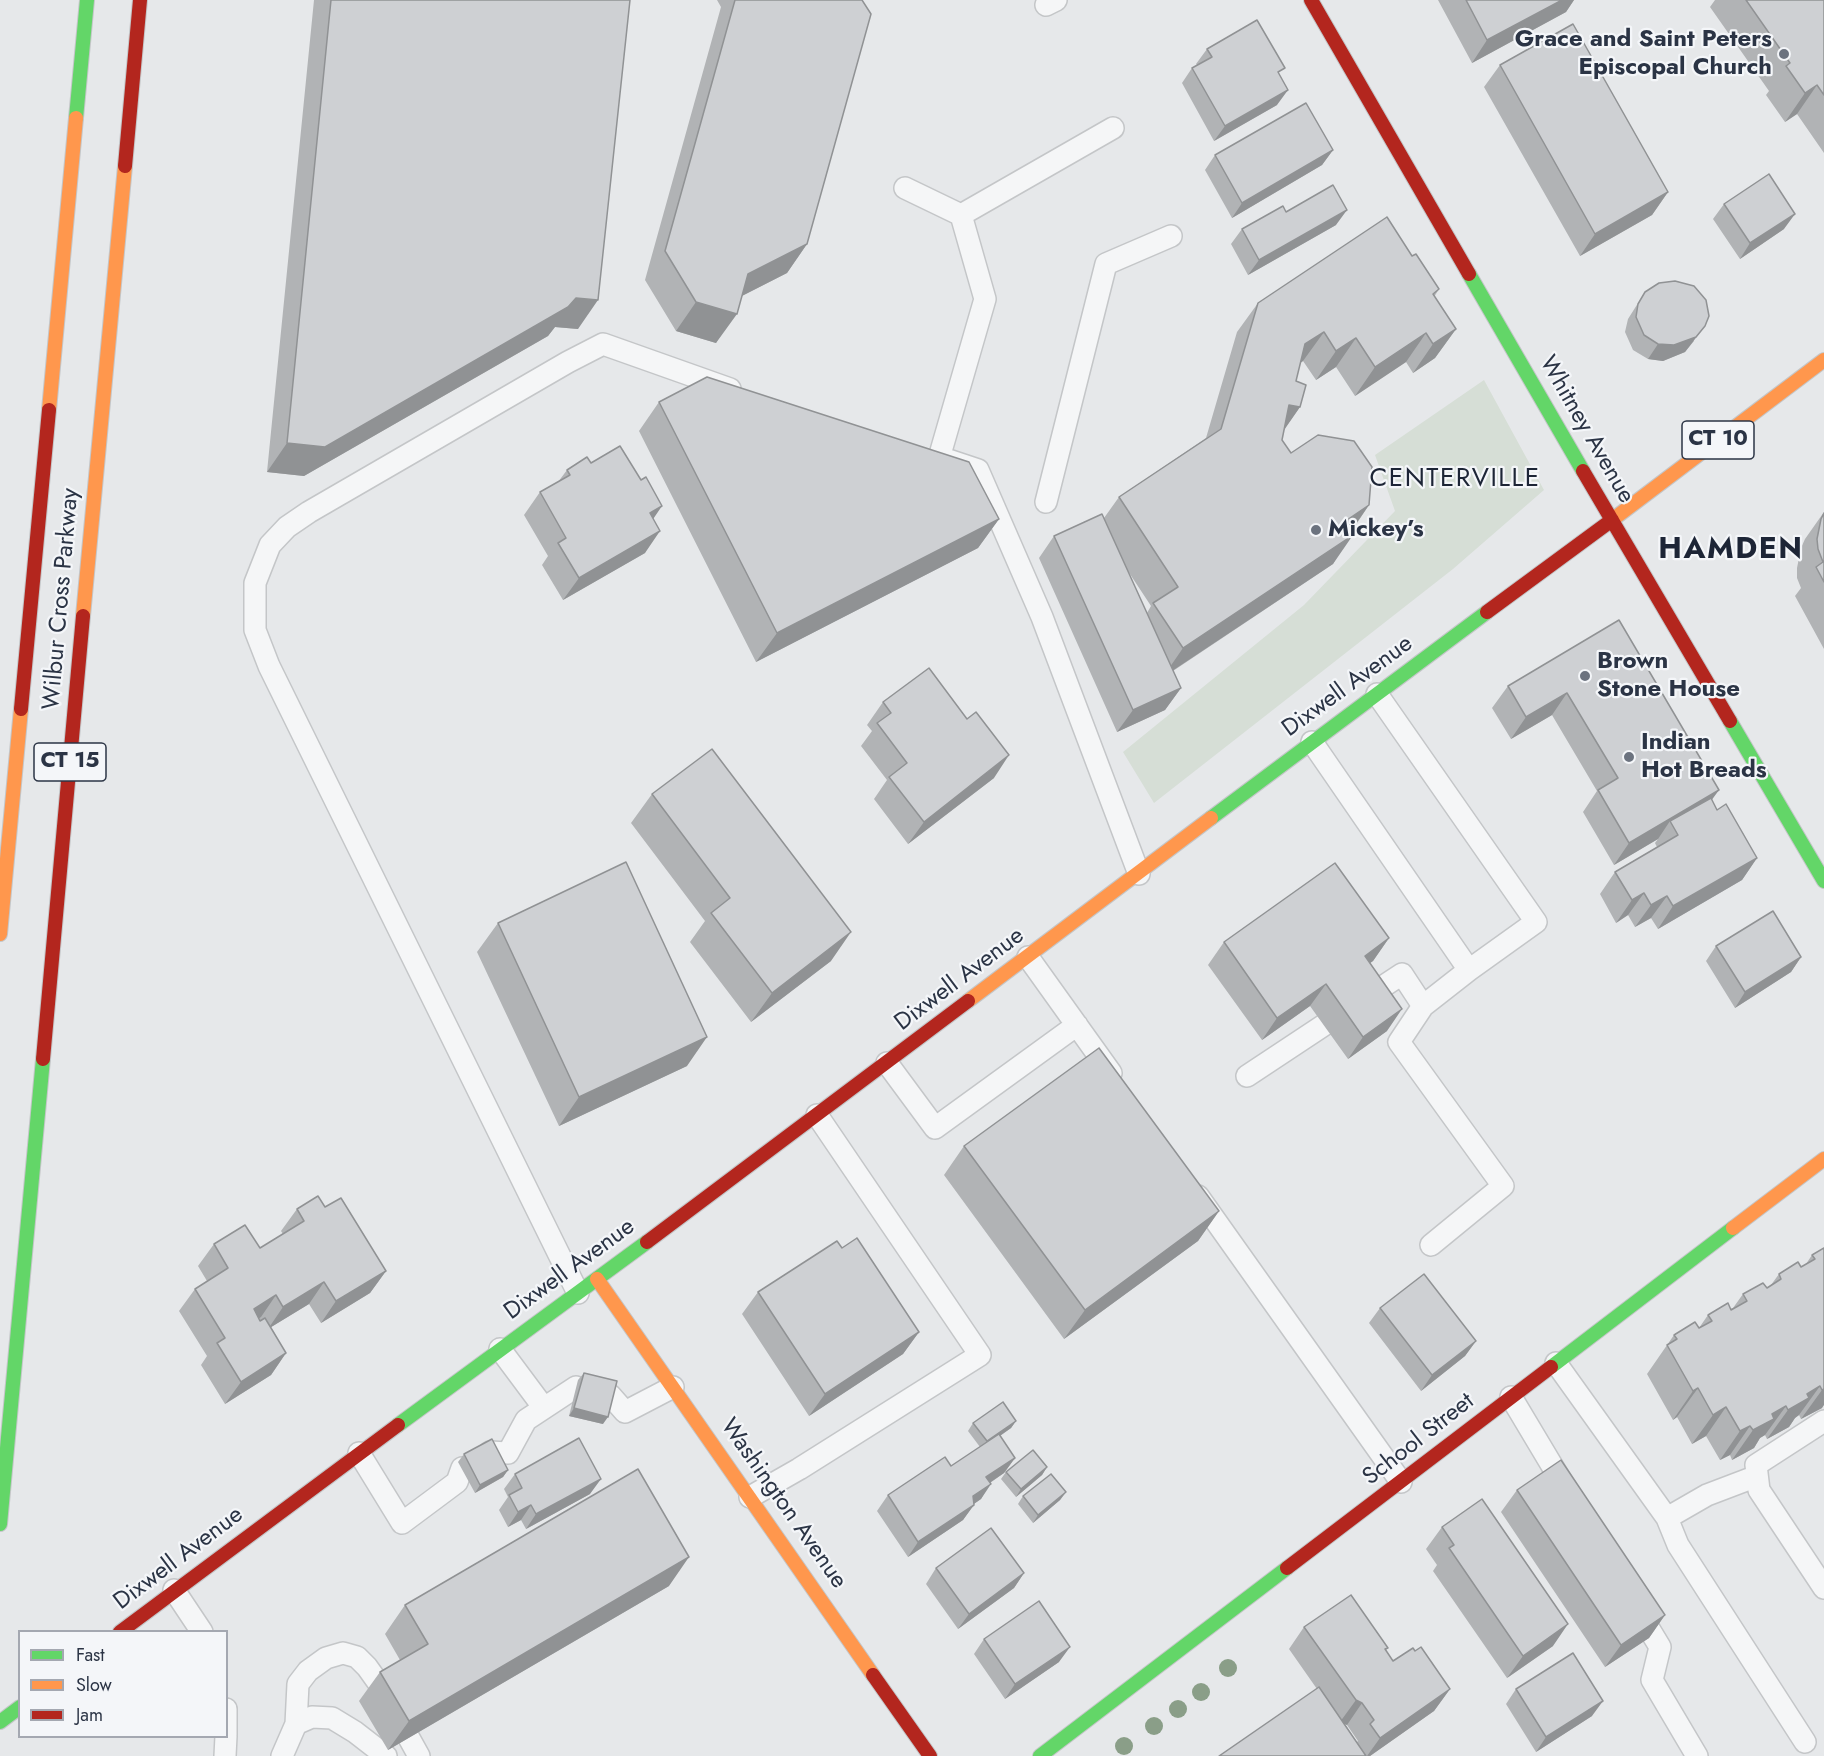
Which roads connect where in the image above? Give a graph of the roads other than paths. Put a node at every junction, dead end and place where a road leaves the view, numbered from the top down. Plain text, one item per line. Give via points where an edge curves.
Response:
1 (87, 0) edge
2 (140, 0) edge
3 (1311, 0) edge
4 (1113, 128) dead end
5 (905, 188) dead end
6 (962, 215) junction
7 (1171, 236) dead end
8 (1824, 360) edge
9 (750, 395) edge
10 (917, 451) edge
11 (939, 458) junction
12 (1046, 502) dead end
13 (1612, 520) junction
14 (1377, 694) junction
15 (1312, 742) junction
16 (1139, 874) junction
17 (1824, 881) edge
18 (0, 934) edge
19 (1028, 957) junction
20 (1469, 970) junction
21 (1364, 999) edge
22 (1423, 1006) junction
23 (1077, 1025) junction
24 (1324, 1025) dead end
25 (887, 1063) junction
26 (1247, 1076) dead end
27 (1125, 1092) edge
28 (817, 1115) junction
29 (1824, 1159) edge
30 (1187, 1180) edge
31 (1431, 1245) dead end
32 (597, 1279) junction
33 (578, 1293) junction
34 (500, 1349) junction
35 (1556, 1363) junction
36 (673, 1387) junction
37 (610, 1395) edge
38 (1511, 1397) junction
39 (625, 1412) junction
40 (605, 1419) edge
41 (1824, 1422) edge
42 (359, 1453) junction
43 (499, 1458) edge
44 (1757, 1476) junction
45 (463, 1478) dead end
46 (1401, 1482) junction
47 (750, 1497) junction
48 (1577, 1508) edge
49 (1667, 1518) junction
50 (0, 1524) edge
51 (1624, 1587) edge
52 (1824, 1588) edge
53 (174, 1590) junction
54 (123, 1630) edge
55 (201, 1630) edge
56 (382, 1688) edge
57 (18, 1708) edge
58 (0, 1722) edge
59 (296, 1724) junction
60 (226, 1738) edge
61 (1805, 1742) dead end
62 (225, 1756) edge
63 (282, 1756) edge
64 (386, 1756) edge
65 (930, 1756) edge
66 (1040, 1756) edge
67 (1697, 1756) edge

1 - 18 main road, Wilbur Cross Parkway / CT 15
2 - 50 main road, Wilbur Cross Parkway / CT 15
3 - 13 main road, Whitney Avenue
4 - 6 lane
5 - 6 lane
6 - 11 lane via 985,299
7 - 12 lane via 1106,264
8 - 13 main road, Dixwell Avenue / CT 10
9 - 33 lane via 603,344 287,527 270,545 255,583 255,630 269,666
10 - 11 lane
11 - 16 lane via 978,470 1042,617
13 - 14 main road, Dixwell Avenue
13 - 17 main road, Whitney Avenue
14 - 15 main road, Dixwell Avenue
14 - 20 lane via 1536,922
15 - 16 main road, Dixwell Avenue
15 - 20 lane
16 - 19 main road, Dixwell Avenue
19 - 23 lane
19 - 25 main road, Dixwell Avenue
20 - 22 lane
21 - 22 lane via 1402,974
22 - 31 lane via 1399,1042 1503,1186
23 - 25 lane via 935,1128
23 - 27 lane
24 - 26 lane
25 - 28 main road, Dixwell Avenue
28 - 32 main road, Dixwell Avenue
28 - 47 lane via 980,1355
29 - 35 main road, School Street
30 - 46 lane
32 - 33 main road, Dixwell Avenue
32 - 36 main road, Washington Avenue
33 - 34 main road, Dixwell Avenue
34 - 42 main road, Dixwell Avenue
34 - 43 lane via 562,1401 526,1420
35 - 38 main road, School Street
35 - 49 lane
36 - 39 lane
36 - 47 main road, Washington Avenue
37 - 39 lane
38 - 46 main road, School Street
38 - 48 lane
39 - 40 lane
41 - 44 lane via 1756,1465
42 - 45 lane via 402,1523
42 - 53 main road, Dixwell Avenue
44 - 49 lane via 1707,1495
44 - 52 lane via 1759,1490
46 - 66 main road, School Street
47 - 65 main road, Washington Avenue
49 - 61 lane via 1678,1545
51 - 67 lane via 1660,1647 1652,1680
53 - 54 main road, Dixwell Avenue
53 - 55 lane
56 - 59 lane via 357,1657 343,1653 326,1658 298,1684
57 - 58 main road
59 - 63 lane
59 - 64 lane via 312,1717 333,1718
60 - 62 lane

